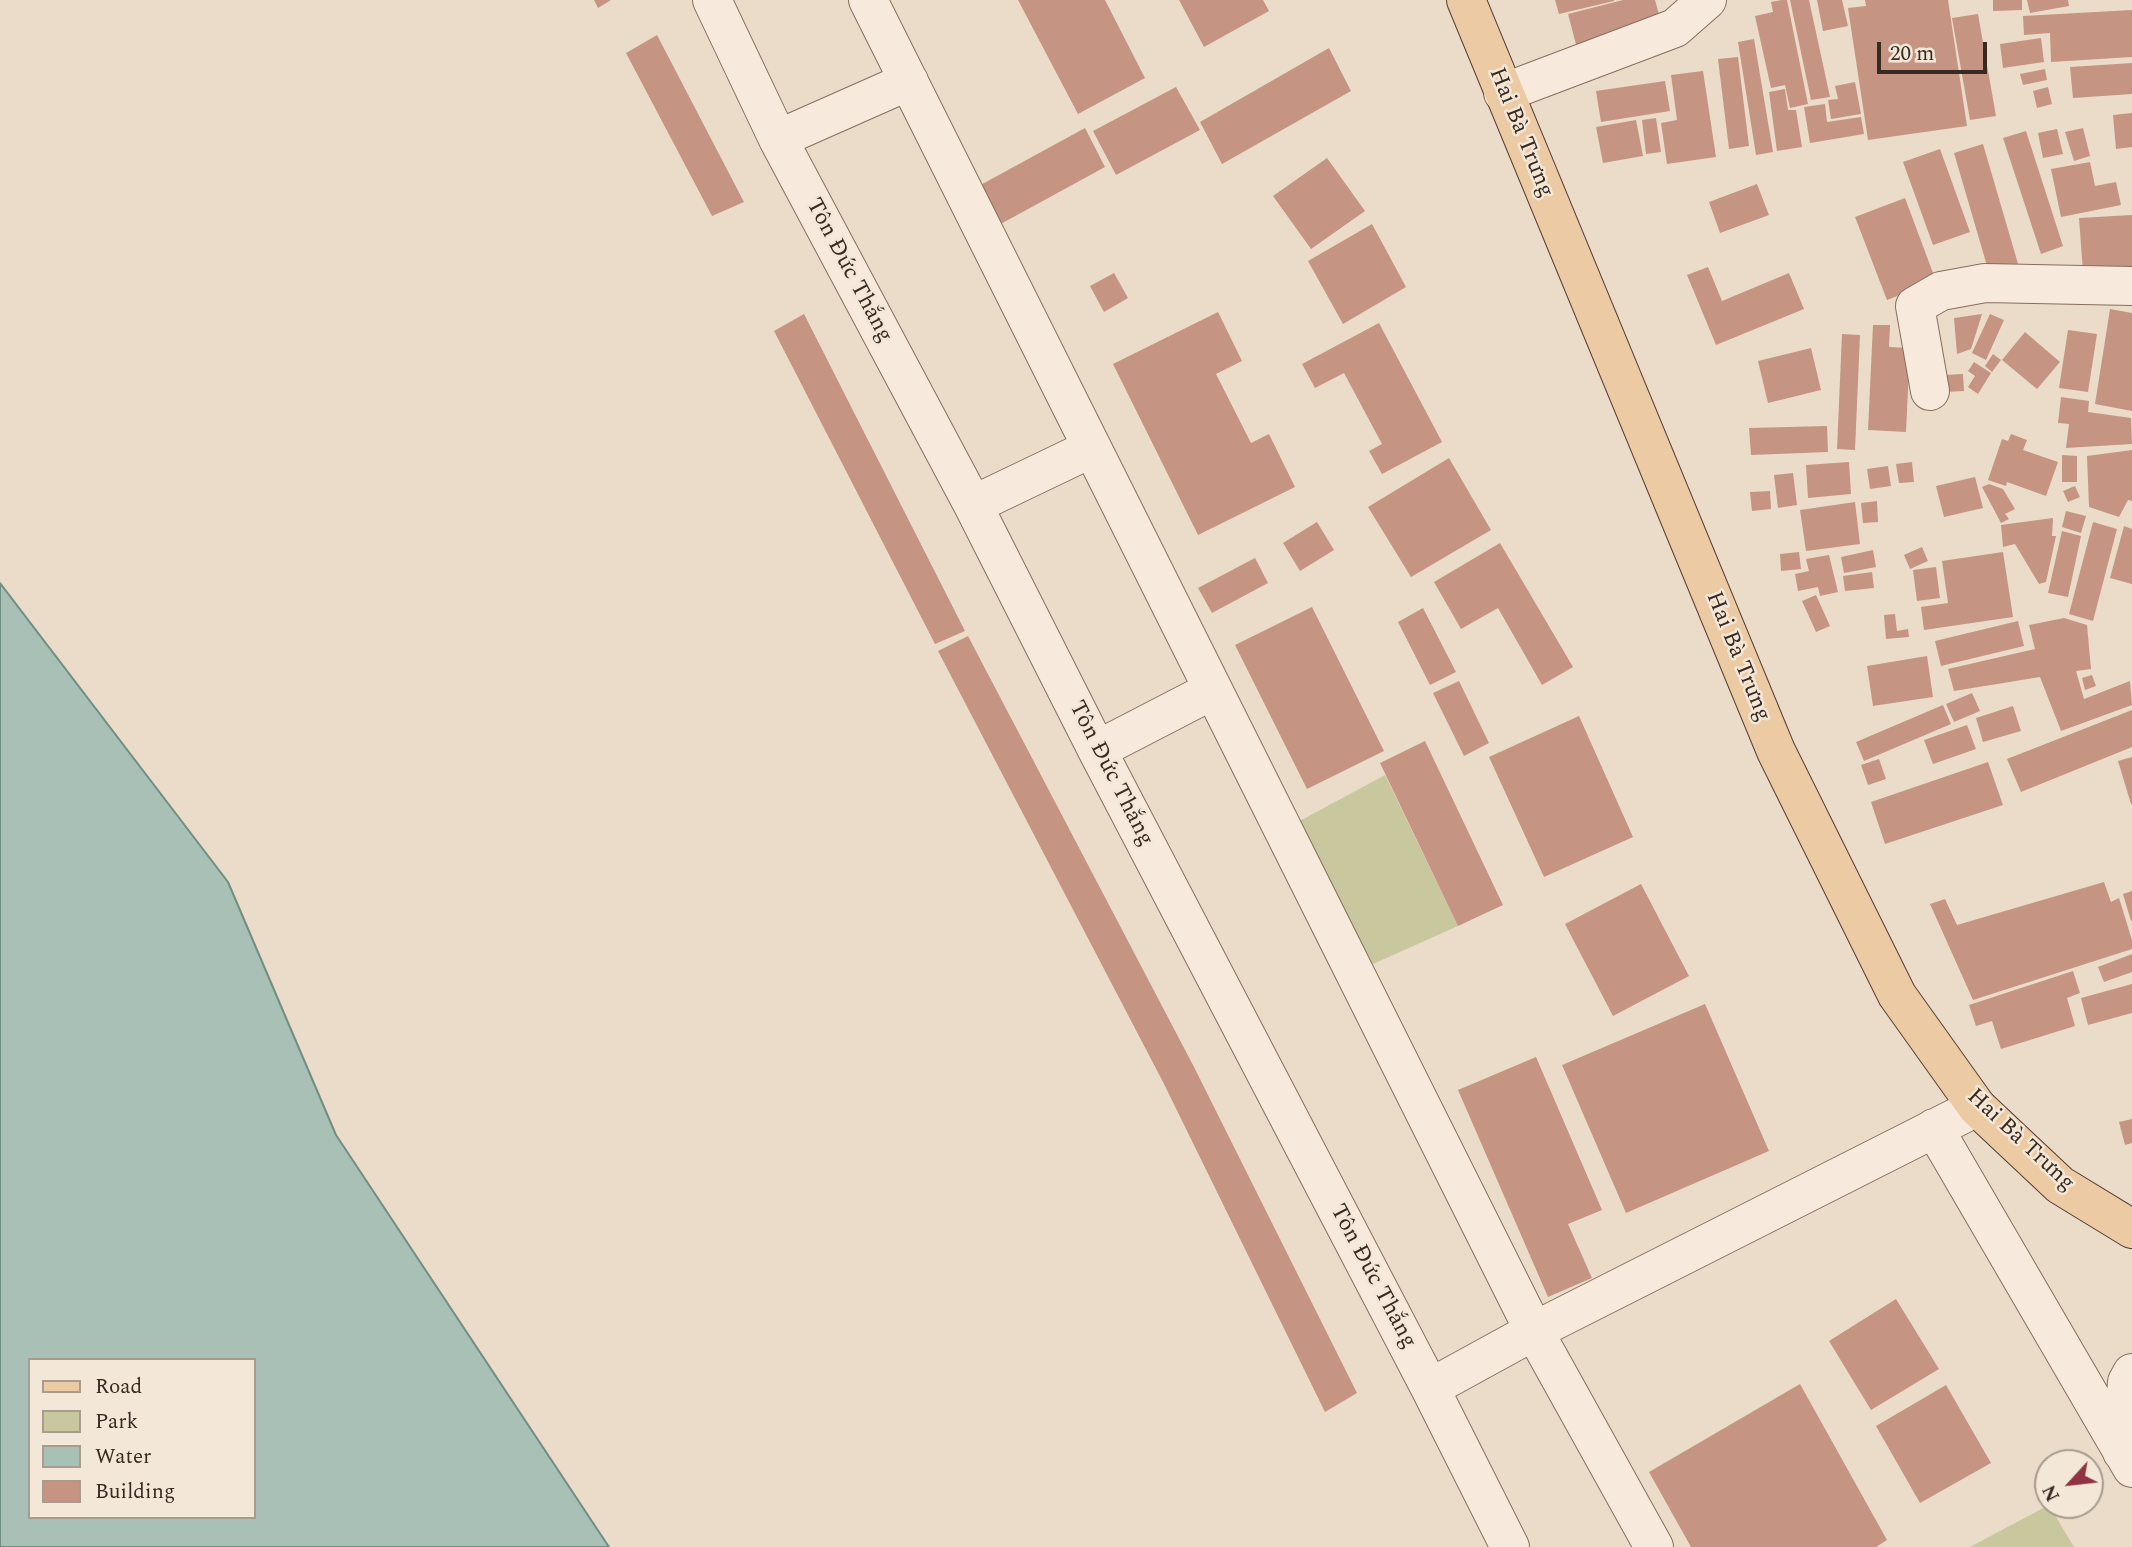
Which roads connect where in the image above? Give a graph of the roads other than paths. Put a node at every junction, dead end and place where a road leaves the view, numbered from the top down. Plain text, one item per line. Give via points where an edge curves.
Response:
1 (712, 0) edge
2 (868, 0) edge
3 (1466, 0) edge
4 (1707, 0) edge
5 (909, 81) junction
6 (1503, 93) junction
7 (778, 139) junction
8 (2132, 286) edge
9 (1930, 391) dead end
10 (1092, 448) junction
11 (973, 505) junction
12 (1213, 690) junction
13 (1097, 750) junction
14 (1977, 1107) junction
15 (1934, 1128) junction
16 (2132, 1229) edge
17 (1534, 1331) junction
18 (2132, 1373) edge
19 (1430, 1388) junction
20 (2127, 1460) edge
21 (1510, 1547) edge
22 (1654, 1547) edge

1 - 7 street, Tôn Đức Thắng
2 - 5 street
3 - 6 main road, Hai Bà Trưng
4 - 6 street via 1675,28
5 - 7 street
5 - 10 street
6 - 14 main road, Hai Bà Trưng via 1776,751 1898,996
7 - 11 street, Tôn Đức Thắng
8 - 9 street via 1985,283 1941,291 1915,306
10 - 11 street
10 - 12 street
11 - 13 street, Tôn Đức Thắng
12 - 13 street
12 - 17 street
13 - 19 street, Tôn Đức Thắng
14 - 15 street
14 - 16 main road, Hai Bà Trưng via 2060,1185
15 - 17 street
15 - 20 street
17 - 19 street
17 - 22 street
18 - 20 street via 2127,1382
19 - 21 street, Tôn Đức Thắng

